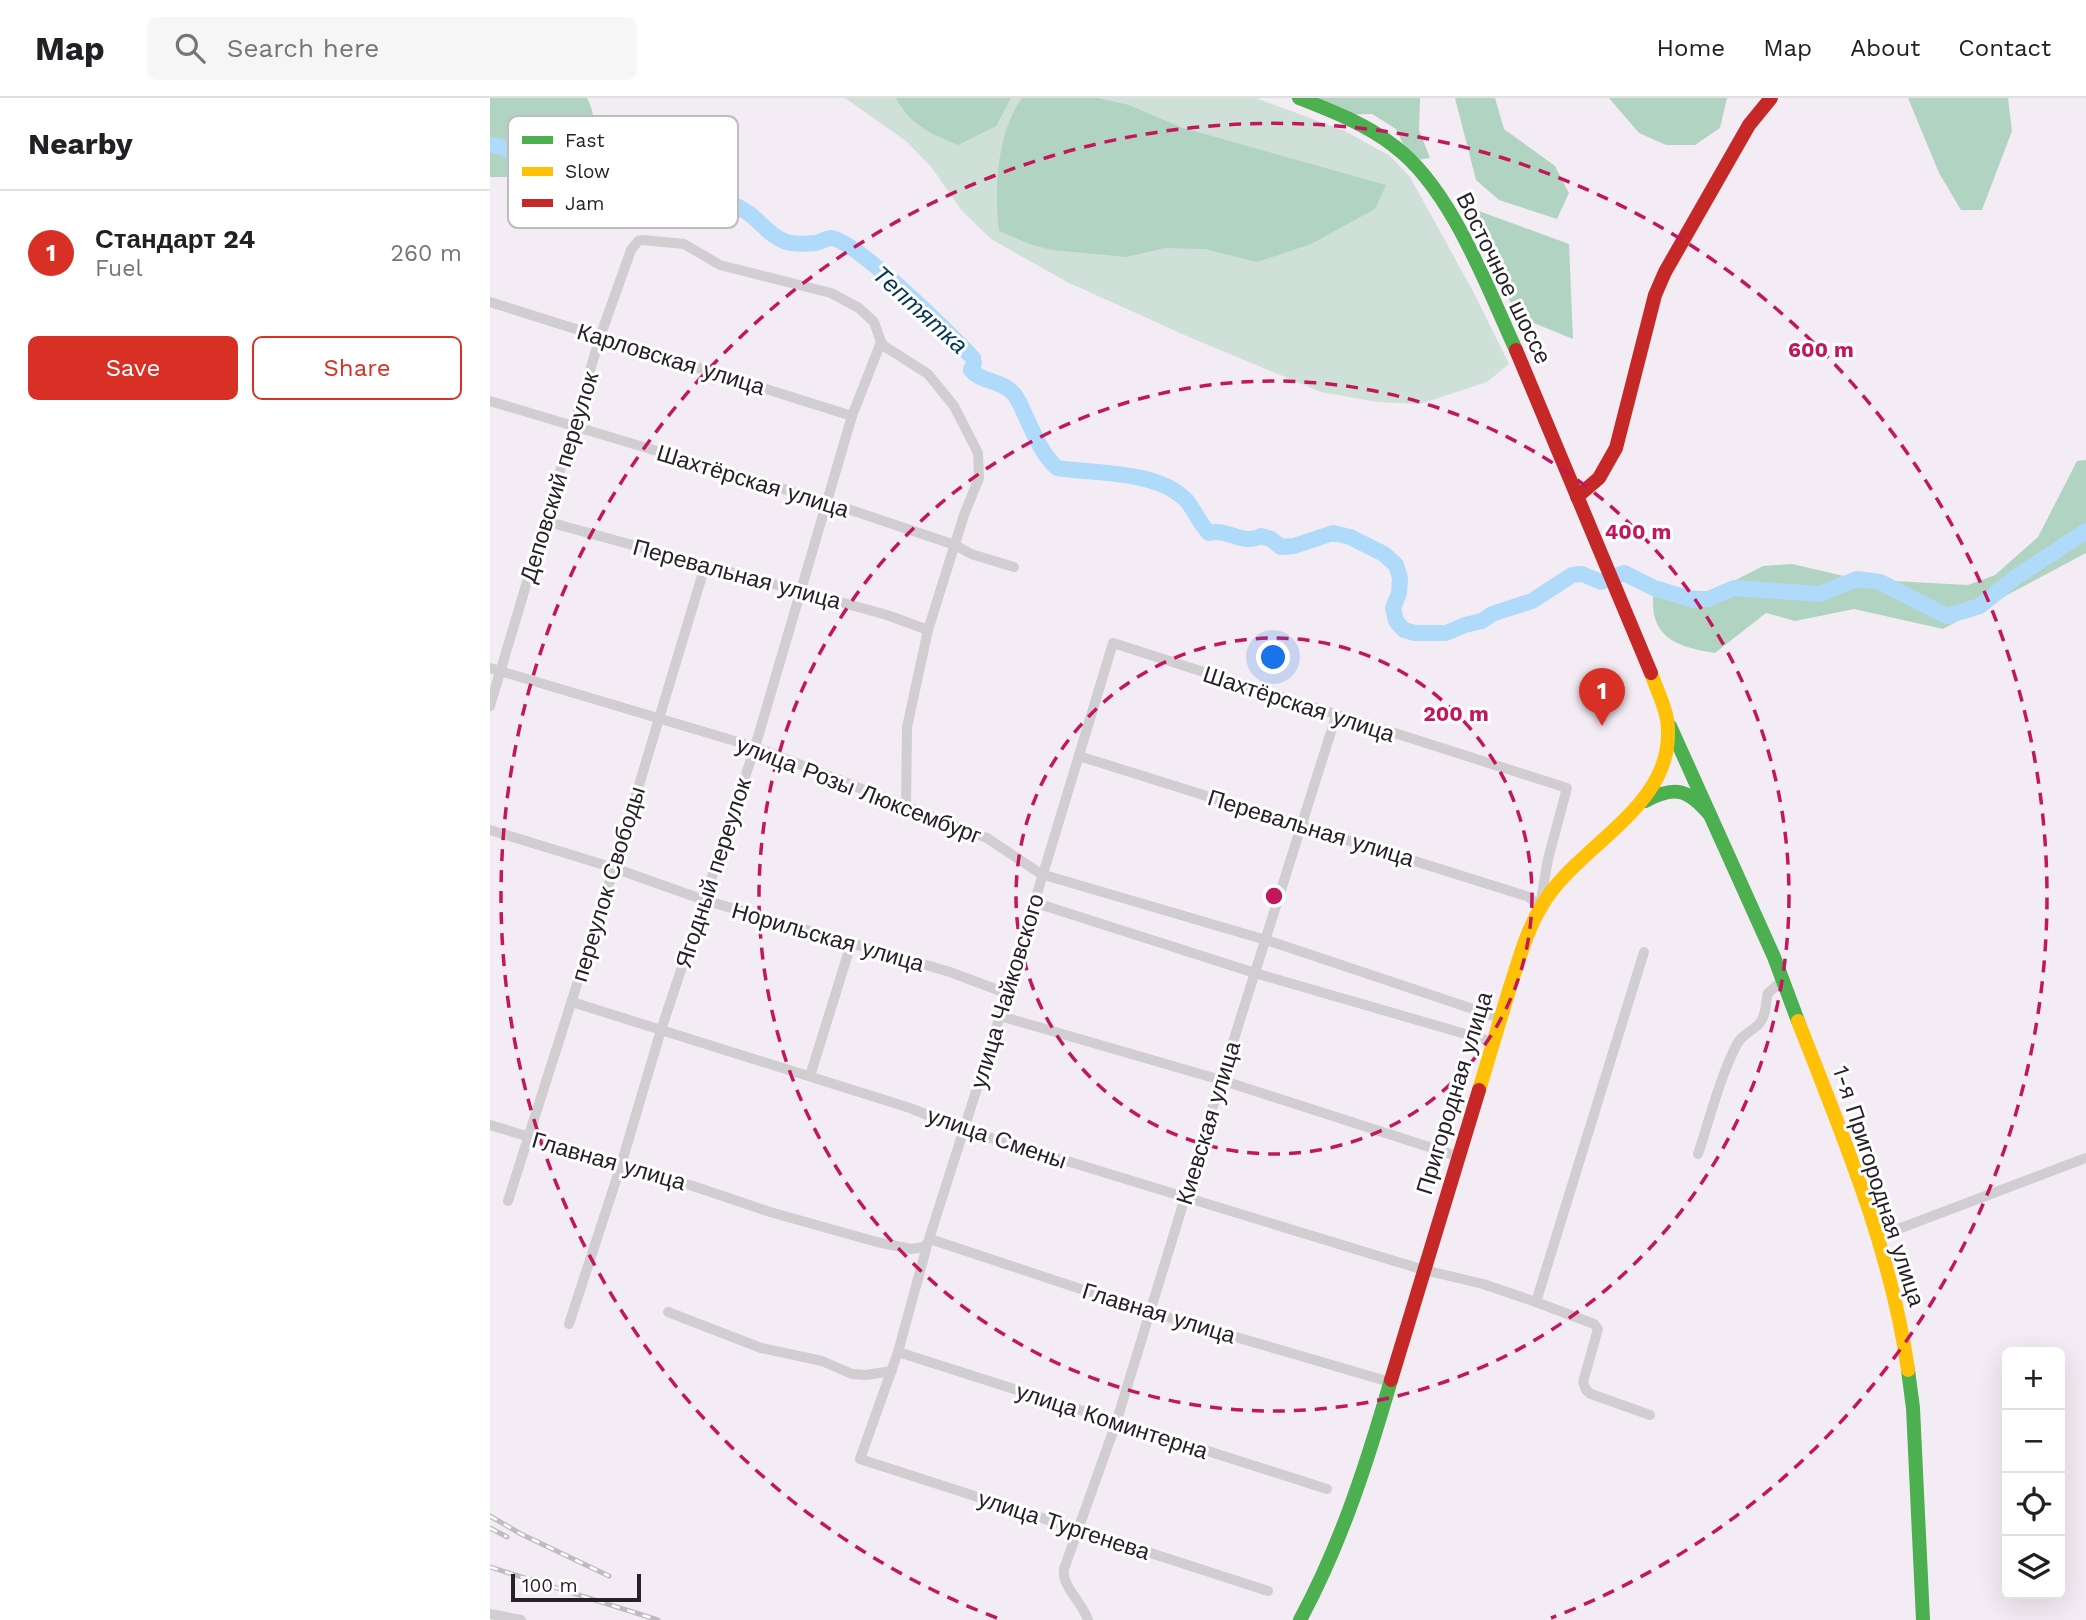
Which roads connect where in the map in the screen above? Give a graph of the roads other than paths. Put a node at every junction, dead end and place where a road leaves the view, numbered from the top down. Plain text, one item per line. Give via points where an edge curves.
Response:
1 (1299, 98) edge
2 (1771, 98) edge
3 (490, 302) edge
4 (600, 337) junction
5 (881, 342) junction
6 (490, 401) edge
7 (852, 416) junction
8 (574, 427) junction
9 (1577, 497) junction
10 (827, 502) junction
11 (545, 521) junction
12 (955, 545) junction
13 (705, 566) junction
14 (1014, 567) dead end
15 (799, 593) junction
16 (1626, 616) joint
17 (928, 630) junction
18 (1113, 643) joint
19 (496, 669) edge
20 (490, 706) edge
21 (1336, 716) junction
22 (658, 717) junction
23 (1668, 721) junction
24 (755, 747) junction
25 (1079, 756) junction
26 (1638, 805) junction
27 (906, 808) junction
28 (1710, 814) junction
29 (1301, 824) junction
30 (490, 830) edge
31 (614, 868) junction
32 (1041, 874) junction
33 (704, 900) junction
34 (1033, 902) junction
35 (1539, 906) junction
36 (1266, 940) junction
37 (851, 944) junction
38 (1644, 952) dead end
39 (1255, 973) junction
40 (1783, 980) junction
41 (1006, 993) junction
42 (572, 1002) junction
43 (1000, 1016) junction
44 (1500, 1018) junction
45 (661, 1030) junction
46 (1493, 1042) junction
47 (810, 1076) junction
48 (1221, 1080) junction
49 (490, 1125) edge
50 (965, 1130) junction
51 (527, 1137) junction
52 (1698, 1154) dead end
53 (1457, 1156) junction
54 (2086, 1158) edge
55 (621, 1165) junction
56 (1185, 1198) junction
57 (508, 1201) dead end
58 (1877, 1237) junction
59 (929, 1241) junction
60 (1424, 1270) junction
61 (1536, 1302) junction
62 (668, 1312) dead end
63 (1150, 1312) junction
64 (569, 1324) dead end
65 (898, 1352) junction
66 (891, 1371) junction
67 (1390, 1382) junction
68 (1650, 1415) dead end
69 (1116, 1423) junction
70 (860, 1459) joint
71 (1327, 1489) dead end
72 (1080, 1530) junction
73 (1268, 1591) dead end
74 (490, 1614) edge
75 (521, 1620) edge
76 (1088, 1620) edge
77 (1300, 1620) edge
78 (1923, 1620) edge

1 - 9 main road, Восточное шоссе via 1377,134 1422,171 1446,208 1522,363
2 - 9 main road via 1749,125 1665,272 1616,448 1599,478
3 - 4 street, Карловская улица
4 - 5 street, Деповский переулок via 631,250 643,240 684,244 720,265 831,293 866,312
4 - 7 street, Карловская улица
4 - 8 street, Деповский переулок
5 - 7 street, Ягодный переулок
5 - 12 street via 928,374 954,406 978,453 979,478
6 - 8 street, Шахтёрская улица
7 - 10 street, Ягодный переулок
8 - 10 street, Шахтёрская улица
8 - 11 street, Деповский переулок
9 - 16 main road, Восточное шоссе
10 - 12 street, Шахтёрская улица
10 - 15 street, Ягодный переулок
11 - 13 street, Перевальная улица
11 - 19 street, Деповский переулок
12 - 14 street, Шахтёрская улица
12 - 17 street
13 - 15 street, Перевальная улица
13 - 22 street, переулок Свободы
15 - 17 street, Перевальная улица
15 - 24 street, Ягодный переулок
16 - 23 main road, Пригородная улица
17 - 27 street via 906,738
18 - 21 street, Шахтёрская улица
18 - 25 street, улица Чайковского
19 - 20 street, Деповский переулок
19 - 22 street, улица Розы Люксембург
21 - 29 street, Киевская улица
21 - 35 street, Шахтёрская улица via 1567,788
22 - 24 street, улица Розы Люксембург
22 - 31 street, переулок Свободы
23 - 26 main road, Пригородная улица via 1664,763
23 - 28 main road, 1-я Пригородная улица
24 - 27 street, улица Розы Люксембург
24 - 33 street, Ягодный переулок
25 - 29 street, Перевальная улица
25 - 32 street, улица Чайковского
26 - 28 main road via 1673,790 1689,793
26 - 35 main road, Пригородная улица via 1566,873
27 - 32 street, улица Розы Люксембург via 987,838
28 - 40 main road, 1-я Пригородная улица
29 - 35 street, Перевальная улица via 1529,897
29 - 36 street, Киевская улица
30 - 31 street, Норильская улица
31 - 33 street, Норильская улица
31 - 42 street, переулок Свободы
32 - 34 street, улица Чайковского
32 - 36 street, улица Розы Люксембург
33 - 37 street, Норильская улица
33 - 45 street, Ягодный переулок
34 - 39 street
34 - 41 street, улица Чайковского
35 - 44 main road, Пригородная улица
36 - 39 street, Киевская улица
36 - 44 street, улица Розы Люксембург
37 - 41 street, Норильская улица
37 - 47 street
38 - 61 street
39 - 46 street
39 - 48 street, Киевская улица
40 - 52 street via 1768,993 1759,1024 1736,1045
40 - 58 main road, 1-я Пригородная улица
41 - 43 street, улица Чайковского
42 - 45 street, улица Смены
42 - 51 street, переулок Свободы
43 - 48 street
43 - 50 street, улица Чайковского
44 - 46 main road, Пригородная улица
45 - 47 street, улица Смены
45 - 55 street, Ягодный переулок
46 - 53 main road, Пригородная улица
47 - 50 street, улица Смены
48 - 53 street
48 - 56 street, Киевская улица
49 - 51 street, Главная улица
50 - 56 street, улица Смены
50 - 59 street, улица Чайковского
51 - 55 street, Главная улица
51 - 57 street, переулок Свободы
53 - 60 main road, Пригородная улица
54 - 58 street
55 - 59 street, Главная улица via 877,1242 911,1249
55 - 64 street, Ягодный переулок
56 - 60 street, улица Смены
56 - 63 street, Киевская улица
58 - 78 main road, 1-я Пригородная улица via 1902,1327 1913,1408
59 - 63 street, Главная улица
59 - 65 street, улица Чайковского
60 - 61 street
60 - 67 main road, Пригородная улица
61 - 68 street via 1598,1329 1583,1382 1586,1390
62 - 66 street via 761,1348 822,1361 852,1374
63 - 67 street, Главная улица
63 - 69 street, Киевская улица
65 - 66 street, улица Чайковского
65 - 69 street, улица Коминтерна
66 - 70 street, улица Чайковского
67 - 77 main road, Пригородная улица via 1350,1515
69 - 71 street, улица Коминтерна
69 - 72 street, Киевская улица
70 - 72 street, улица Тургенева
72 - 73 street, улица Тургенева
72 - 76 street, Киевская улица via 1063,1574
74 - 75 street

